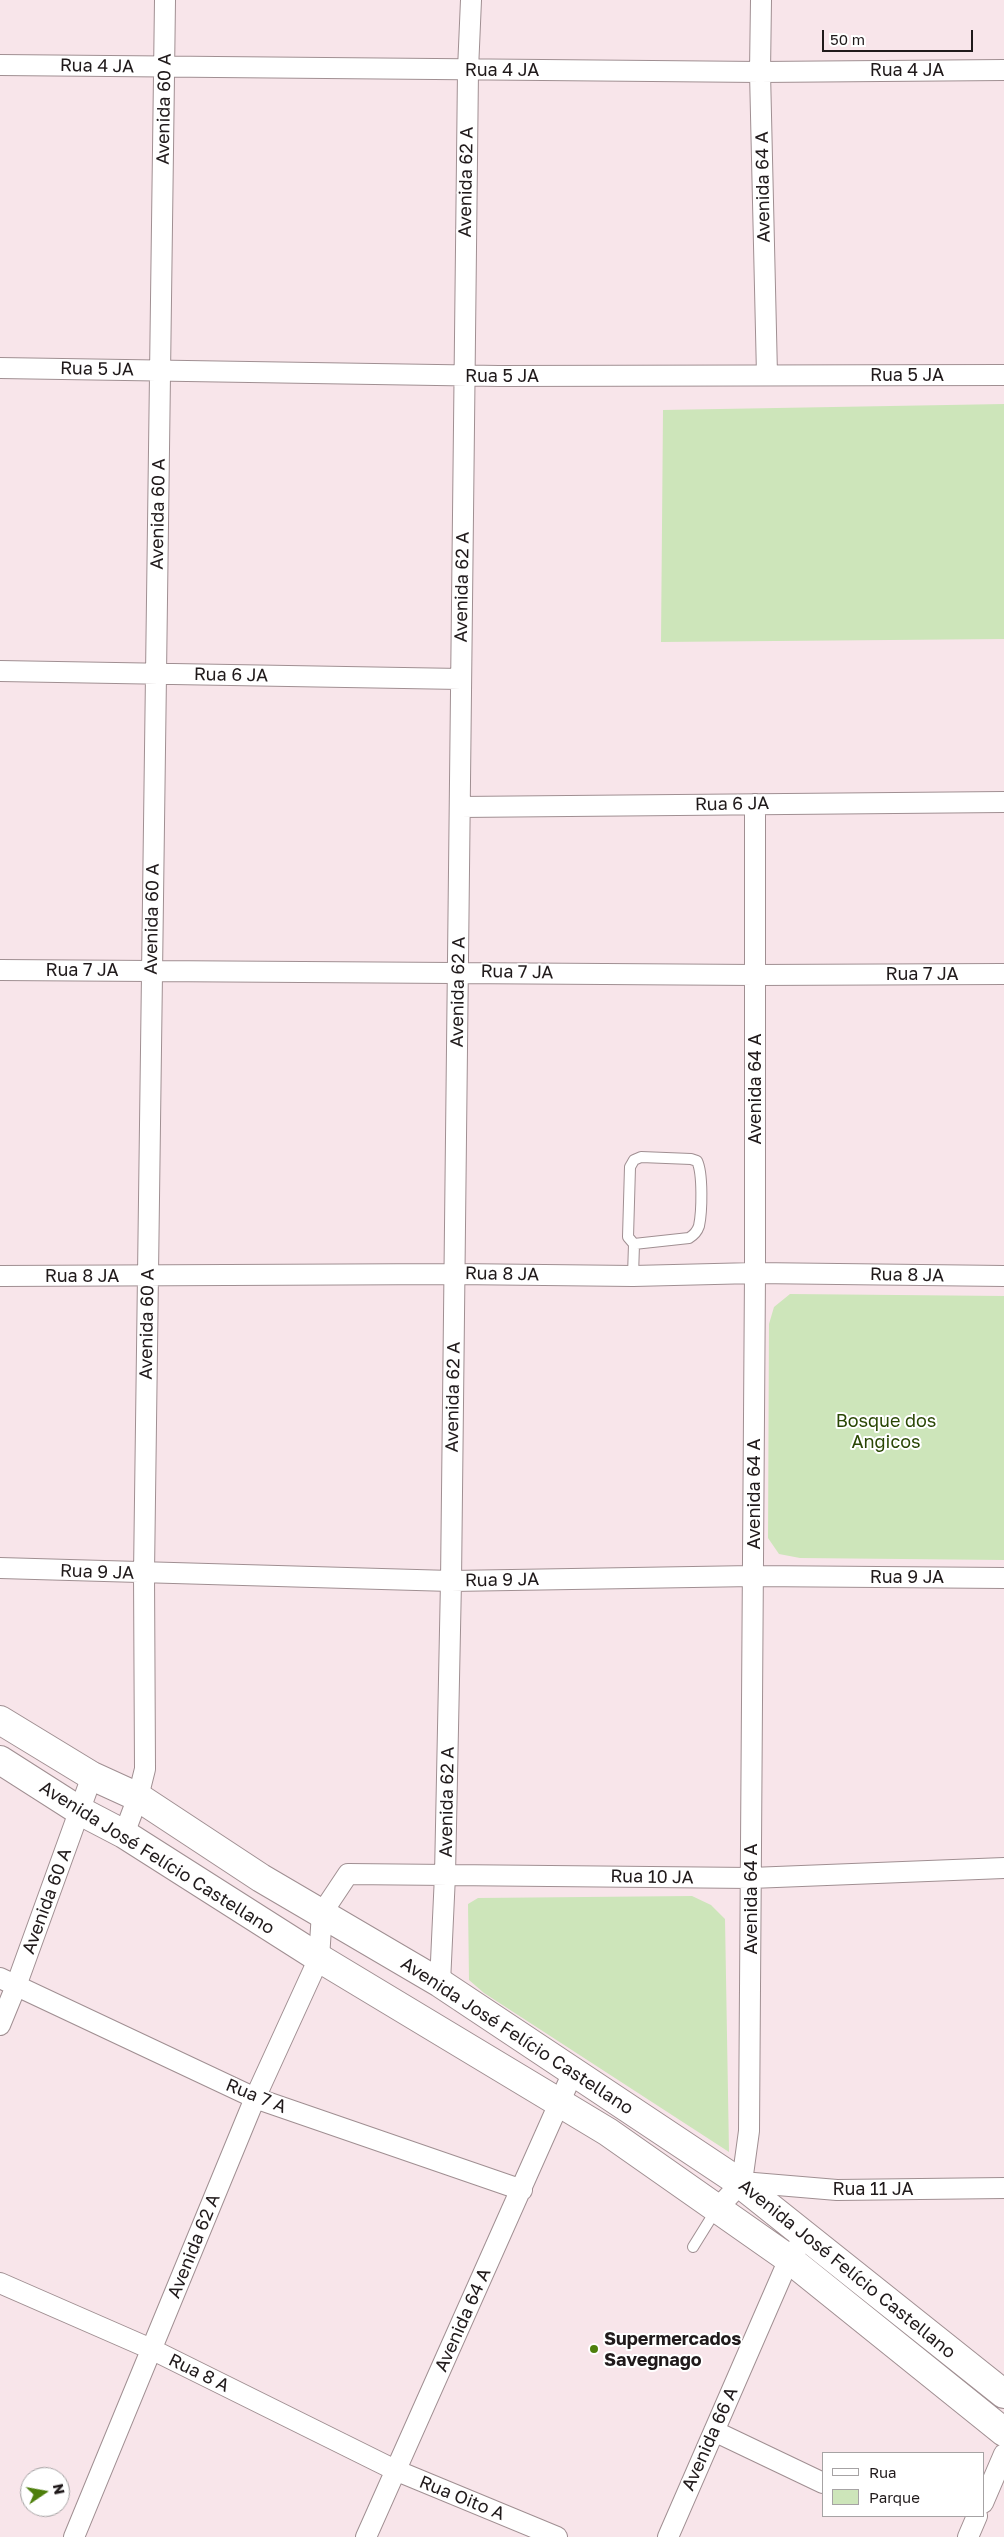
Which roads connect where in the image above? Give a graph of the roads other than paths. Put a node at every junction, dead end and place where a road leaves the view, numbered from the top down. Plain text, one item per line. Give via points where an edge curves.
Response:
1 (165, 0) edge
2 (471, 0) edge
3 (761, 0) edge
4 (0, 65) edge
5 (164, 67) junction
6 (468, 70) junction
7 (1004, 70) edge
8 (760, 72) junction
9 (0, 368) edge
10 (160, 370) junction
11 (767, 375) junction
12 (1004, 375) edge
13 (464, 376) junction
14 (0, 671) edge
15 (156, 674) junction
16 (461, 679) junction
17 (1004, 802) edge
18 (755, 804) junction
19 (460, 807) junction
20 (0, 970) edge
21 (152, 970) junction
22 (458, 972) junction
23 (1004, 974) edge
24 (755, 975) junction
25 (634, 1244) junction
26 (756, 1272) junction
27 (455, 1274) junction
28 (0, 1276) edge
29 (148, 1276) junction
30 (633, 1276) junction
31 (1004, 1276) edge
32 (0, 1568) edge
33 (144, 1573) junction
34 (753, 1576) junction
35 (1004, 1578) edge
36 (451, 1582) junction
37 (0, 1720) edge
38 (0, 1760) edge
39 (92, 1776) junction
40 (138, 1797) junction
41 (80, 1811) junction
42 (124, 1834) junction
43 (1004, 1868) edge
44 (445, 1875) junction
45 (751, 1878) junction
46 (322, 1914) junction
47 (319, 1958) junction
48 (8, 1982) edge
49 (440, 1983) junction
50 (0, 2025) edge
51 (573, 2072) junction
52 (255, 2098) junction
53 (561, 2104) junction
54 (742, 2183) junction
55 (1004, 2188) edge
56 (522, 2190) junction
57 (716, 2210) junction
58 (806, 2236) junction
59 (693, 2247) dead end
60 (789, 2259) junction
61 (0, 2283) edge
62 (151, 2349) junction
63 (1004, 2394) edge
64 (714, 2431) junction
65 (1004, 2432) edge
66 (1004, 2454) edge
67 (395, 2470) junction
68 (822, 2483) edge
69 (984, 2501) edge
70 (977, 2517) edge
71 (74, 2537) edge
72 (366, 2537) edge
73 (557, 2537) edge
74 (668, 2537) edge
75 (968, 2537) edge

1 - 5 street, Avenida 60 A
2 - 6 street, Avenida 62 A
3 - 8 street, Avenida 64 A
4 - 5 street, Rua 4 JA
5 - 6 street, Rua 4 JA
5 - 10 street, Avenida 60 A
6 - 8 street, Rua 4 JA
6 - 13 street, Avenida 62 A
7 - 8 street, Rua 4 JA
8 - 11 street, Avenida 64 A
9 - 10 street, Rua 5 JA
10 - 13 street, Rua 5 JA
10 - 15 street, Avenida 60 A
11 - 12 street, Rua 5 JA
11 - 13 street, Rua 5 JA
13 - 16 street, Avenida 62 A
14 - 15 street, Rua 6 JA
15 - 16 street, Rua 6 JA
15 - 21 street, Avenida 60 A
16 - 19 street, Avenida 62 A
17 - 18 street, Rua 6 JA
18 - 19 street, Rua 6 JA
18 - 24 street, Avenida 64 A
19 - 22 street, Avenida 62 A
20 - 21 street, Rua 7 JA
21 - 22 street, Rua 7 JA
21 - 29 street, Avenida 60 A
22 - 24 street, Rua 7 JA
22 - 27 street, Avenida 62 A
23 - 24 street, Rua 7 JA
24 - 26 street, Avenida 64 A
25 - 25 lane via 628,1238 630,1167 634,1160 641,1157 697,1161 700,1168 699,1226 695,1234 689,1238
25 - 30 lane
26 - 30 street, Rua 8 JA
26 - 31 street, Rua 8 JA
26 - 34 street, Avenida 64 A
27 - 29 street, Rua 8 JA
27 - 30 street, Rua 8 JA
27 - 36 street, Avenida 62 A
28 - 29 street, Rua 8 JA
29 - 33 street, Avenida 60 A
32 - 33 street, Rua 9 JA
33 - 36 street, Rua 9 JA
33 - 40 street, Avenida 60 A via 145,1769
34 - 35 street, Rua 9 JA
34 - 36 street, Rua 9 JA
34 - 45 street, Avenida 64 A
36 - 44 street, Avenida 62 A
37 - 39 main road, Avenida José Felício Castellano
38 - 41 main road, Avenida José Felício Castellano
39 - 40 main road, Avenida José Felício Castellano
39 - 41 street, Avenida 60 A
40 - 42 street, Avenida 60 A
40 - 46 main road, Avenida José Felício Castellano
41 - 42 main road, Avenida José Felício Castellano
41 - 48 street, Avenida 60 A
42 - 47 main road, Avenida José Felício Castellano
43 - 45 street, Rua 10 JA
44 - 45 street, Rua 10 JA
44 - 46 street, Rua 10 JA via 348,1874
44 - 49 street, Avenida 62 A
45 - 54 street, Avenida 64 A via 749,2131
46 - 47 street
46 - 49 main road, Avenida José Felício Castellano
47 - 52 street, Avenida 62 A
47 - 53 main road, Avenida José Felício Castellano
48 - 50 street, Avenida 60 A
48 - 52 street, Rua 7 A
49 - 51 main road, Avenida José Felício Castellano
51 - 53 street, Avenida 64 A
51 - 54 main road, Avenida José Felício Castellano
52 - 56 street, Rua 7 A
52 - 62 street, Avenida 62 A
53 - 56 street, Avenida 64 A
53 - 57 main road, Avenida José Felício Castellano via 608,2132
54 - 55 street, Rua 11 JA via 837,2190
54 - 57 street
54 - 58 main road, Avenida José Felício Castellano
56 - 67 street, Avenida 64 A
57 - 59 lane
57 - 60 main road, Avenida José Felício Castellano
58 - 60 street, Avenida 66 A
58 - 63 main road, Avenida José Felício Castellano
60 - 64 street, Avenida 66 A
60 - 65 main road, Avenida José Felício Castellano
61 - 62 street, Rua 8 A
62 - 67 street, Rua 8 A
62 - 71 street, Avenida 62 A
64 - 68 street
64 - 74 street, Avenida 66 A
66 - 69 street
67 - 72 street, Avenida 64 A
67 - 73 street, Rua Oito A
70 - 75 street

